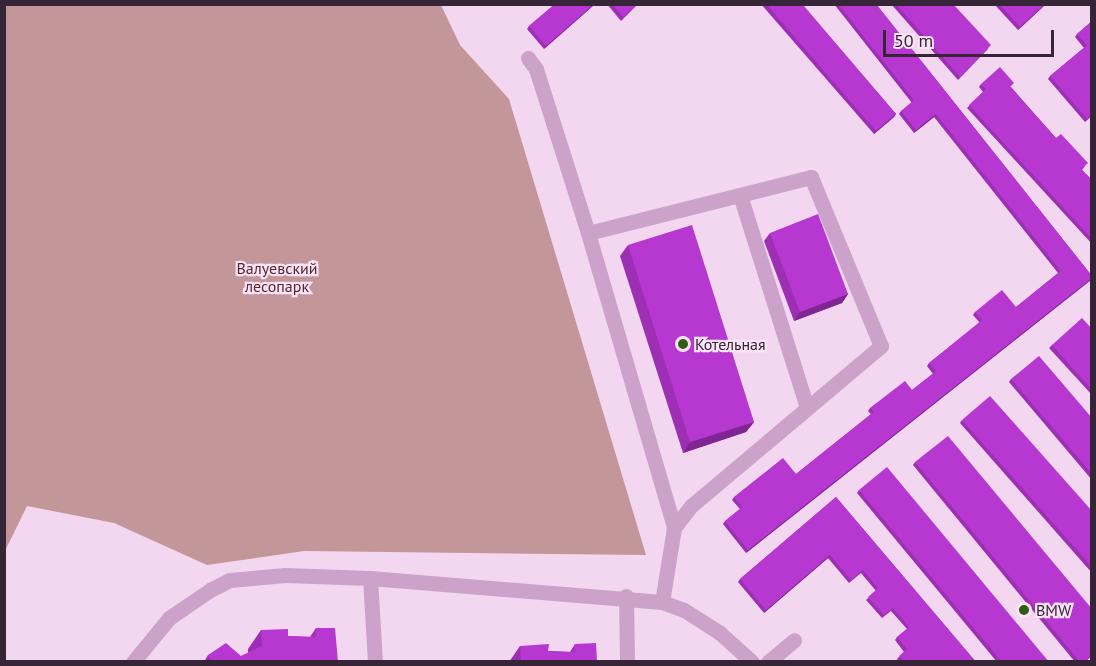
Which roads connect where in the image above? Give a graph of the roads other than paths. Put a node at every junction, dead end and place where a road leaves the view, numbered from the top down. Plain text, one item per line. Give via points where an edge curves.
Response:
1 (528, 58) dead end
2 (740, 195) junction
3 (588, 233) junction
4 (807, 408) junction
5 (674, 528) junction
6 (370, 578) junction
7 (626, 596) junction
8 (662, 602) junction
9 (794, 640) dead end
10 (133, 662) edge
11 (375, 662) edge
12 (627, 662) edge
13 (752, 662) edge
14 (768, 662) edge

1 - 3 street via 536,69
2 - 3 street
2 - 4 street
2 - 4 street via 811,177 881,346
3 - 5 street
4 - 5 street via 691,506
5 - 8 street
6 - 7 street
6 - 10 street via 285,576 230,580 169,618
6 - 11 street
7 - 8 street
7 - 12 street
8 - 13 street via 684,610 720,633
9 - 14 street

